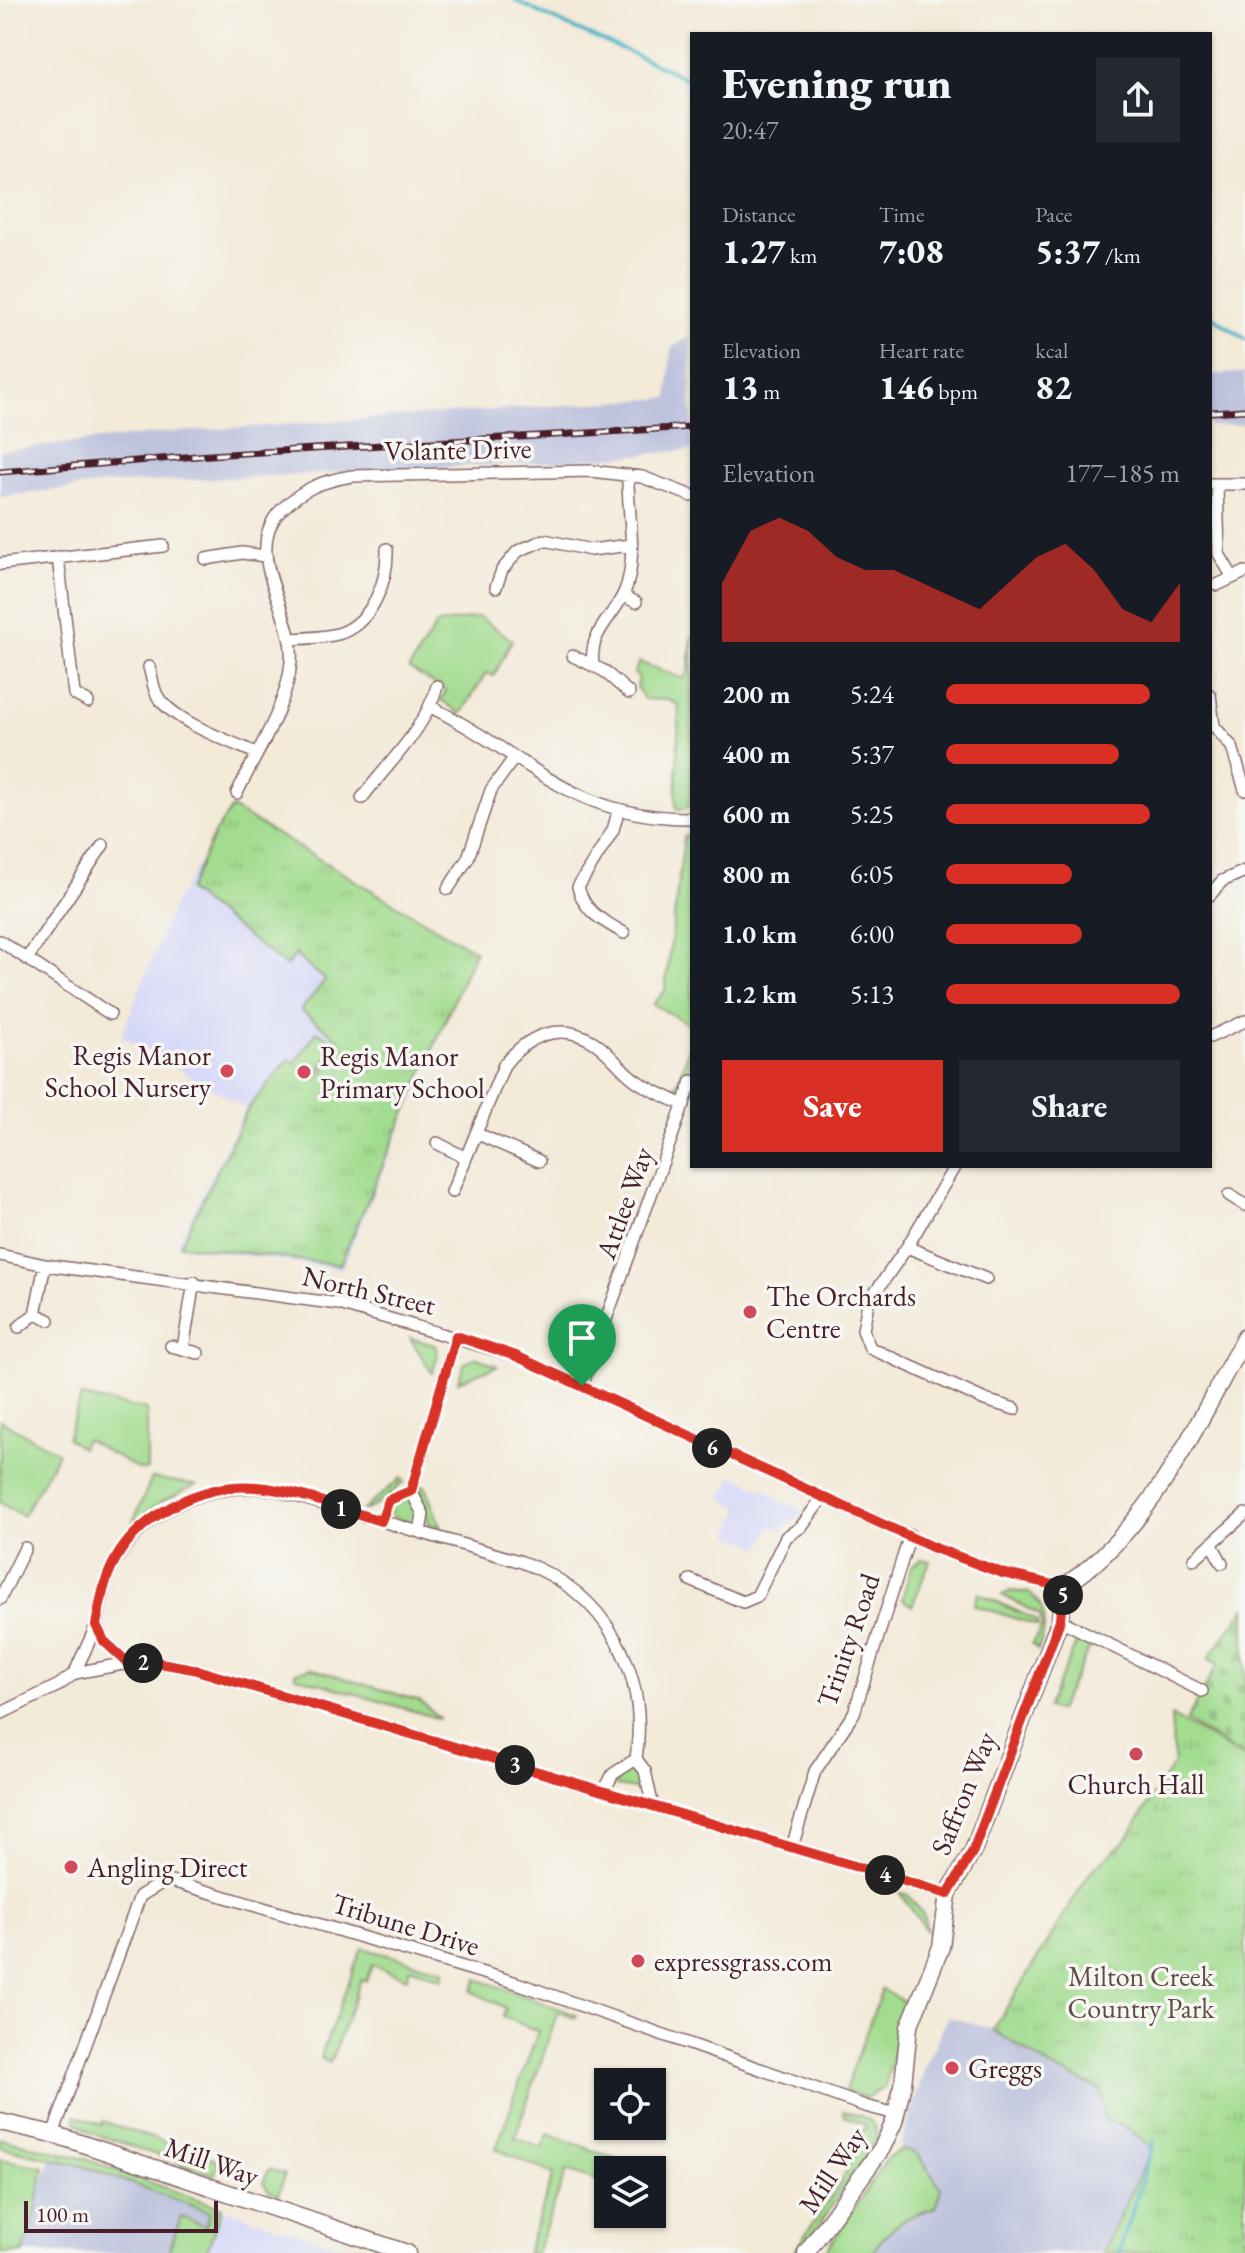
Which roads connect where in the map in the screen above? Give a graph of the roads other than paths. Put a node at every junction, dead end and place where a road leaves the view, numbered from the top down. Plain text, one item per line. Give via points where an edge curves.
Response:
1 (628, 475) junction
2 (1214, 484) edge
3 (1245, 484) edge
4 (690, 495) edge
5 (630, 545) junction
6 (163, 546) dead end
7 (387, 549) dead end
8 (265, 556) junction
9 (58, 557) junction
10 (206, 559) dead end
11 (0, 564) edge
12 (1245, 572) edge
13 (1232, 576) junction
14 (1217, 585) dead end
15 (496, 587) dead end
16 (623, 596) junction
17 (636, 602) dead end
18 (290, 639) junction
19 (573, 656) dead end
20 (593, 664) junction
21 (149, 667) dead end
22 (437, 686) dead end
23 (629, 693) dead end
24 (88, 702) dead end
25 (431, 707) junction
26 (1212, 727) edge
27 (256, 753) junction
28 (514, 758) junction
29 (1244, 783) edge
30 (237, 793) dead end
31 (362, 798) dead end
32 (618, 812) junction
33 (690, 818) edge
34 (103, 845) dead end
35 (1245, 871) edge
36 (448, 889) dead end
37 (1212, 890) edge
38 (624, 933) dead end
39 (0, 941) edge
40 (27, 959) junction
41 (110, 1014) dead end
42 (1245, 1021) edge
43 (1212, 1036) edge
44 (690, 1087) edge
45 (684, 1105) junction
46 (478, 1134) junction
47 (437, 1143) dead end
48 (466, 1158) junction
49 (539, 1161) dead end
50 (954, 1168) edge
51 (452, 1192) dead end
52 (1229, 1195) dead end
53 (1245, 1206) edge
54 (907, 1247) junction
55 (0, 1255) edge
56 (45, 1265) junction
57 (986, 1279) dead end
58 (194, 1282) junction
59 (35, 1314) junction
60 (49, 1320) dead end
61 (19, 1327) dead end
62 (456, 1336) junction
63 (1245, 1337) edge
64 (198, 1353) dead end
65 (582, 1386) junction
66 (1015, 1409) dead end
67 (411, 1491) junction
68 (823, 1497) junction
69 (1245, 1514) edge
70 (381, 1521) junction
71 (420, 1532) junction
72 (910, 1535) junction
73 (1212, 1545) junction
74 (25, 1548) dead end
75 (1194, 1559) dead end
76 (1222, 1563) dead end
77 (690, 1580) dead end
78 (1063, 1587) junction
79 (0, 1599) edge
80 (1060, 1620) junction
81 (96, 1625) junction
82 (128, 1663) junction
83 (75, 1673) junction
84 (1202, 1691) dead end
85 (0, 1714) edge
86 (636, 1759) junction
87 (604, 1791) junction
88 (652, 1803) junction
89 (792, 1847) junction
90 (948, 1894) junction
91 (896, 2114) junction
92 (0, 2122) edge
93 (53, 2134) junction
94 (407, 2253) edge
95 (806, 2253) edge

1 - 4 street, Volante Drive
1 - 5 street
1 - 8 street, Volante Drive via 442,473 321,482 300,492 277,515 267,534
2 - 3 street
2 - 13 street via 1219,554
5 - 15 street via 591,550 544,540 518,551
5 - 16 street via 630,576
6 - 9 street
7 - 18 street via 388,569 360,622 342,633
8 - 10 street via 242,553
8 - 18 street
9 - 11 street
9 - 24 street via 74,694
12 - 13 street
13 - 14 street
16 - 17 street
16 - 20 street via 591,648
18 - 27 street via 286,685
19 - 20 street
20 - 23 street
21 - 27 street via 157,697 196,725
22 - 25 street
25 - 28 street via 472,727
25 - 31 street
26 - 29 street via 1232,747
27 - 30 street
28 - 32 street via 566,791
28 - 36 street via 483,805 468,858
32 - 33 street
32 - 38 street via 613,830 578,887 592,915
34 - 40 street
35 - 37 street
39 - 40 street
40 - 41 street
42 - 43 street
44 - 45 street, Attlee Way
45 - 46 street via 638,1082 593,1041 548,1033 517,1049 504,1065
45 - 65 street, Attlee Way
46 - 48 street
46 - 49 street
47 - 48 street
48 - 51 street
50 - 54 street
52 - 53 street
54 - 57 street
54 - 66 street via 868,1303 863,1330 870,1348
55 - 56 street, North Street
56 - 58 street, North Street
56 - 59 street
58 - 62 street, North Street via 339,1304
58 - 64 street via 177,1347
59 - 60 street
59 - 61 street
62 - 65 street, North Street
62 - 67 street
63 - 78 street via 1164,1482 1099,1561
65 - 68 street, North Street
67 - 70 street via 389,1500
67 - 71 street via 423,1514
68 - 72 street, North Street
68 - 77 street via 801,1527 786,1537 750,1602
69 - 73 street
70 - 71 street
70 - 81 street via 257,1487 192,1497 156,1516 113,1564
71 - 86 street via 541,1568 595,1608 632,1671 641,1727
72 - 78 street, North Street via 981,1565
72 - 89 street, Trinity Road via 854,1713 815,1771
73 - 75 street
73 - 76 street
74 - 79 street
78 - 80 street, Saffron Way
80 - 84 street
80 - 90 street, Saffron Way via 973,1851
81 - 82 street via 104,1641
81 - 83 street
82 - 83 street
82 - 87 street via 193,1669
83 - 85 street
86 - 87 street via 613,1774
86 - 88 street via 645,1771
87 - 88 street
88 - 89 street
89 - 90 street
90 - 91 street, Saffron Way via 941,1947 909,2027
91 - 93 street, Tribune Drive via 517,1983 163,1882 140,1896
91 - 95 street, Mill Way via 882,2148
92 - 93 street, Mill Way
93 - 94 street, Mill Way

